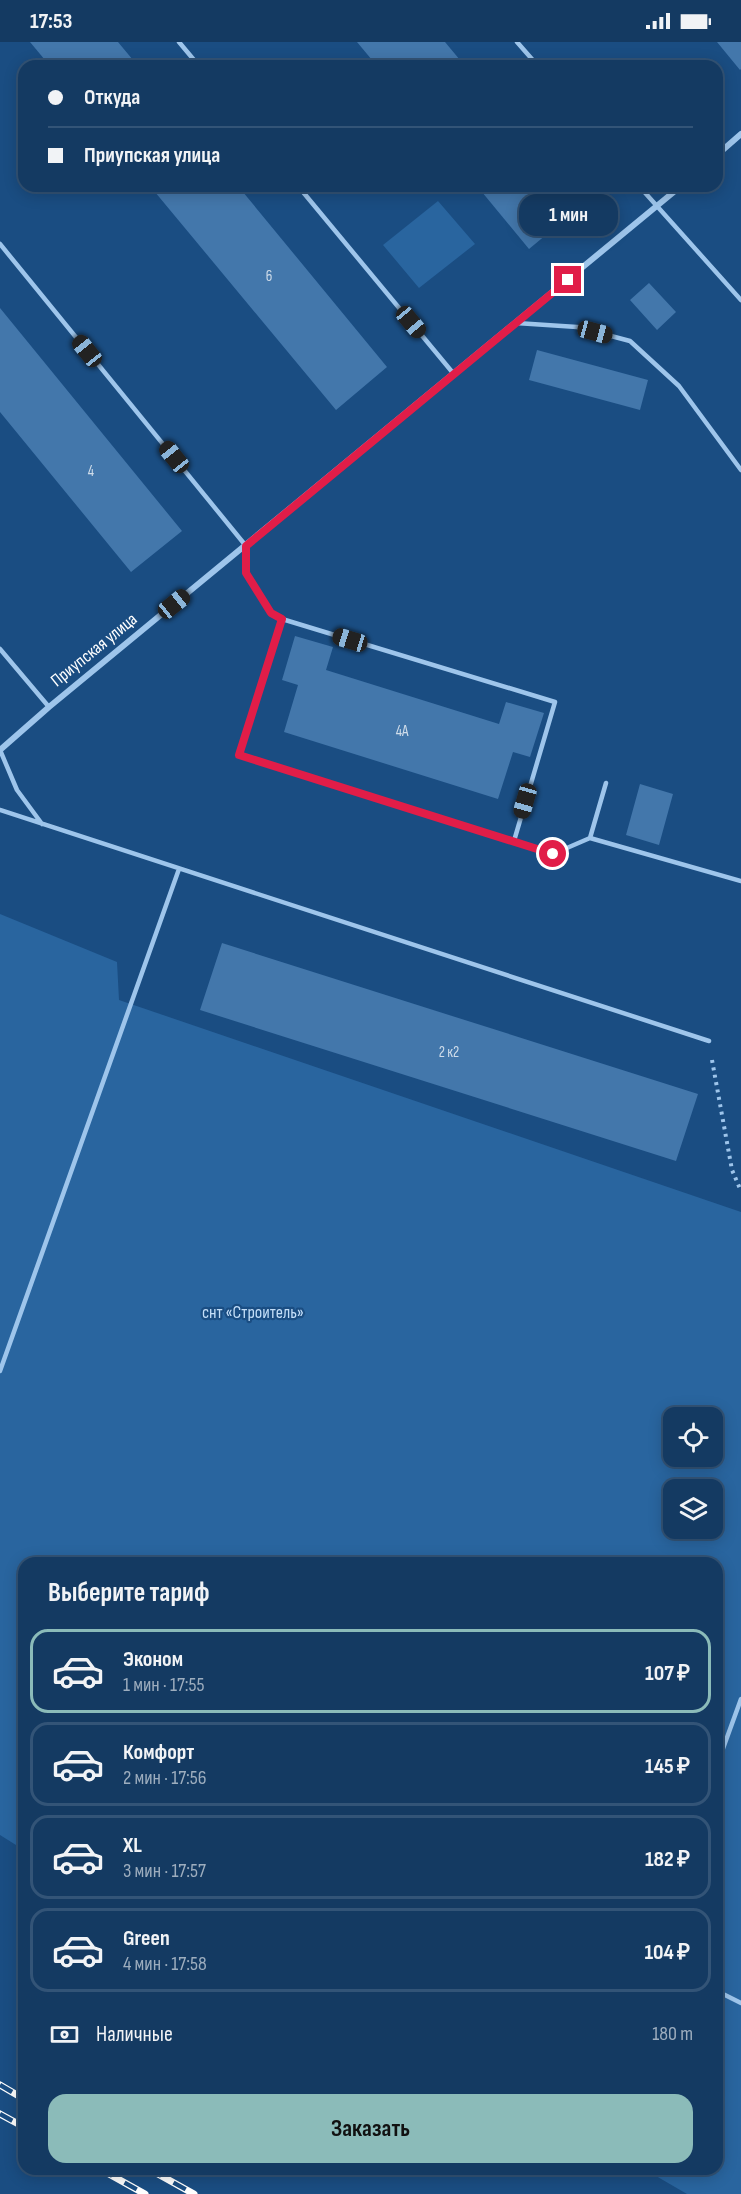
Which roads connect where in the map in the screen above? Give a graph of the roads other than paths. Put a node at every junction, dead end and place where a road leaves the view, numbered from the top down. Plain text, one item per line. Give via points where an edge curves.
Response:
1 (179, 42) edge
2 (517, 42) edge
3 (194, 60) edge
4 (533, 60) edge
5 (741, 134) edge
6 (723, 150) edge
7 (303, 192) edge
8 (644, 192) edge
9 (674, 192) edge
10 (657, 207) junction
11 (0, 244) edge
12 (741, 300) edge
13 (516, 323) junction
14 (453, 373) junction
15 (741, 470) edge
16 (246, 546) junction
17 (282, 619) junction
18 (0, 649) edge
19 (49, 707) junction
20 (0, 750) edge
21 (606, 783) dead end
22 (0, 810) edge
23 (42, 824) junction
24 (590, 838) junction
25 (514, 841) junction
26 (179, 869) junction
27 (741, 881) edge
28 (709, 1041) road end
29 (0, 1371) edge
30 (741, 1698) edge
31 (723, 1748) edge
32 (723, 1993) edge
33 (741, 2003) edge

1 - 3 lane
2 - 4 lane
5 - 6 street
7 - 14 lane
8 - 10 lane
9 - 10 street, Приупская улица
10 - 12 lane
10 - 13 street, Приупская улица
11 - 16 lane
13 - 14 street, Приупская улица
13 - 15 lane via 577,327 630,341 679,386
14 - 16 street, Приупская улица
16 - 17 lane via 246,573 271,613
16 - 19 street, Приупская улица
17 - 25 lane via 555,702
17 - 25 lane via 239,755
18 - 19 lane
19 - 20 street, Приупская улица
20 - 23 lane via 17,790
21 - 24 lane
22 - 23 lane
23 - 26 lane
24 - 25 lane via 553,854
24 - 27 lane
26 - 28 lane
26 - 29 lane
30 - 31 lane
32 - 33 lane

